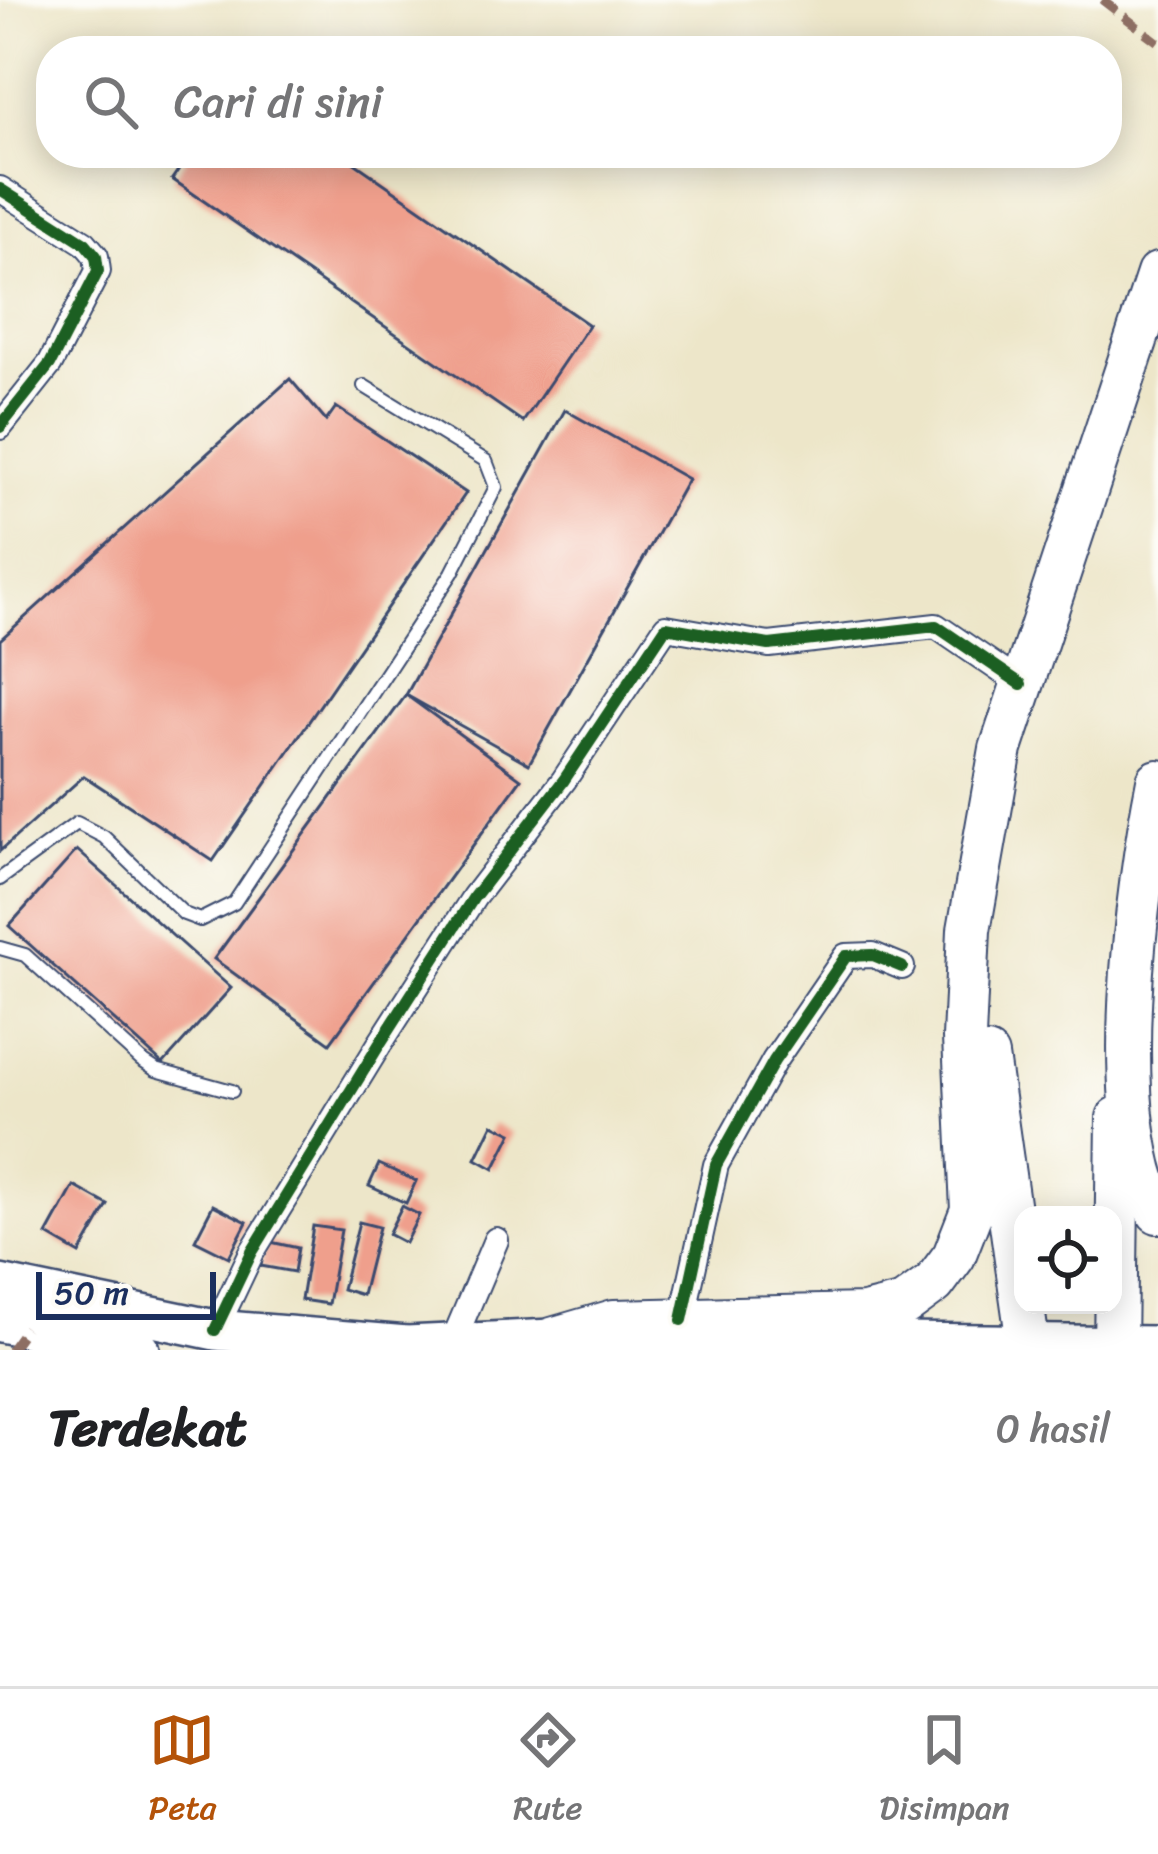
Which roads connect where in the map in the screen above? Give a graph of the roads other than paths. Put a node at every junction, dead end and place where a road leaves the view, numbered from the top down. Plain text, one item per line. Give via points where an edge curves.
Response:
1 (0, 189) edge
2 (1158, 274) edge
3 (364, 386) dead end
4 (0, 427) edge
5 (1004, 695) junction
6 (1158, 782) edge
7 (0, 879) edge
8 (969, 930) junction
9 (0, 948) edge
10 (902, 967) dead end
11 (1132, 1022) junction
12 (232, 1091) dead end
13 (1158, 1212) edge
14 (496, 1240) dead end
15 (0, 1285) edge
16 (682, 1320) junction
17 (214, 1330) junction
18 (12, 1333) edge
19 (552, 1339) junction
20 (452, 1344) junction
21 (1158, 1346) edge
22 (1115, 1348) edge
23 (1029, 1349) edge
24 (140, 1350) edge

1 - 4 street via 85,243 98,271 62,344
2 - 5 highway
3 - 7 lane via 486,461 496,488 452,573 234,903 200,920 184,914 104,837 77,823
5 - 8 highway
5 - 17 street via 951,632 936,626 770,645 666,627 474,897 252,1252
6 - 11 highway via 1135,920
8 - 16 highway via 964,1038 972,1210 954,1256 904,1305 864,1316
8 - 23 highway
9 - 12 lane via 25,955 156,1070
10 - 16 street via 873,955 846,956 773,1060 716,1165
11 - 13 highway via 1134,1124
11 - 22 highway via 1115,1145
14 - 20 street
15 - 17 highway
16 - 19 highway via 614,1321
17 - 20 highway
18 - 24 highway
19 - 20 highway
19 - 23 highway
21 - 22 highway
22 - 23 highway

